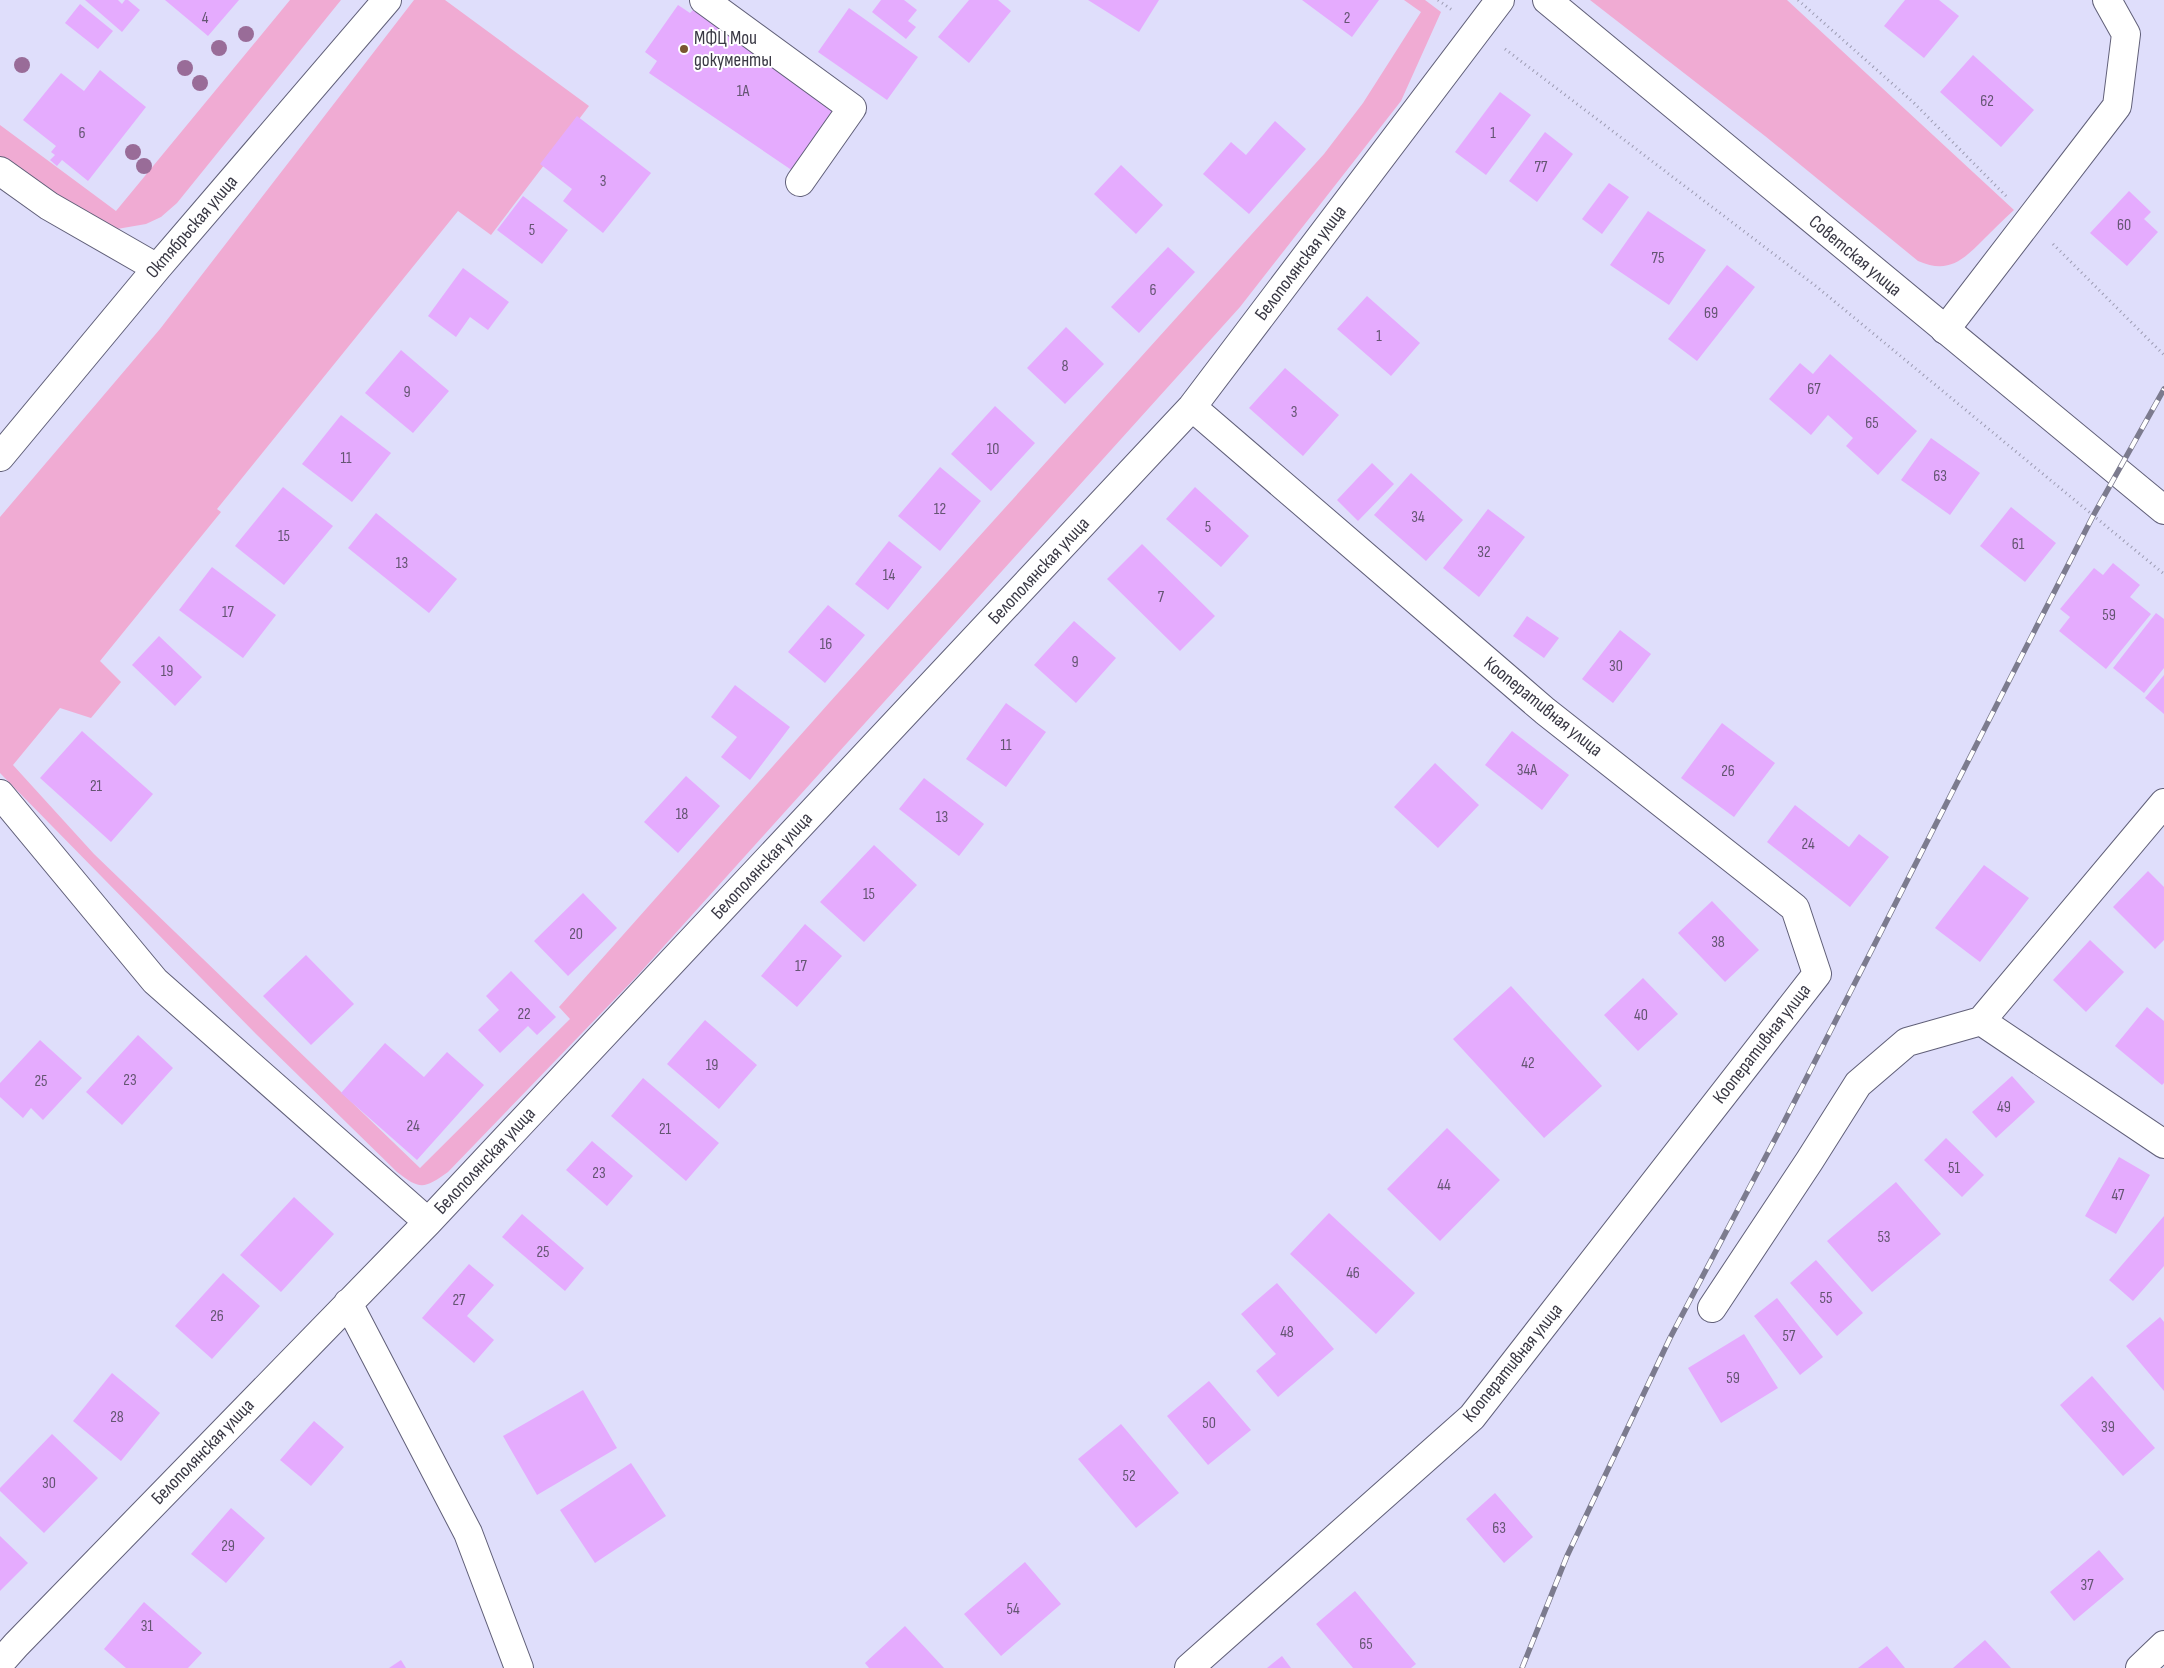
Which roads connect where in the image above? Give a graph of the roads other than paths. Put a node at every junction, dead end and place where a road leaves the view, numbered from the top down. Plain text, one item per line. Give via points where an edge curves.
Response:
1 (388, 0) edge
2 (704, 0) edge
3 (1500, 0) edge
4 (1547, 0) edge
5 (2107, 0) edge
6 (0, 171) edge
7 (800, 182) dead end
8 (157, 268) junction
9 (1945, 330) junction
10 (1192, 407) junction
11 (0, 457) edge
12 (2164, 510) edge
13 (0, 794) edge
14 (2164, 803) edge
15 (1981, 1021) junction
16 (2164, 1144) edge
17 (428, 1222) junction
18 (348, 1303) junction
19 (1712, 1308) dead end
20 (2164, 1645) edge
21 (0, 1664) edge
22 (519, 1668) edge
23 (1189, 1668) edge
24 (2140, 1668) edge

1 - 8 street, Октябрьская улица
2 - 7 street via 852,108
3 - 10 street, Белополянская улица
4 - 9 street, Советская улица
5 - 9 street via 2126,34 2117,106
6 - 8 street via 49,206
8 - 11 street, Октябрьская улица
9 - 12 street, Советская улица
10 - 17 street, Белополянская улица
10 - 23 street, Кооперативная улица via 1545,711 1795,908 1816,974 1472,1418
13 - 17 street via 155,981
14 - 15 street
15 - 16 street
15 - 19 street via 1908,1042 1858,1084
17 - 18 street, Белополянская улица
18 - 21 street, Белополянская улица
18 - 22 street via 468,1533
20 - 24 street

